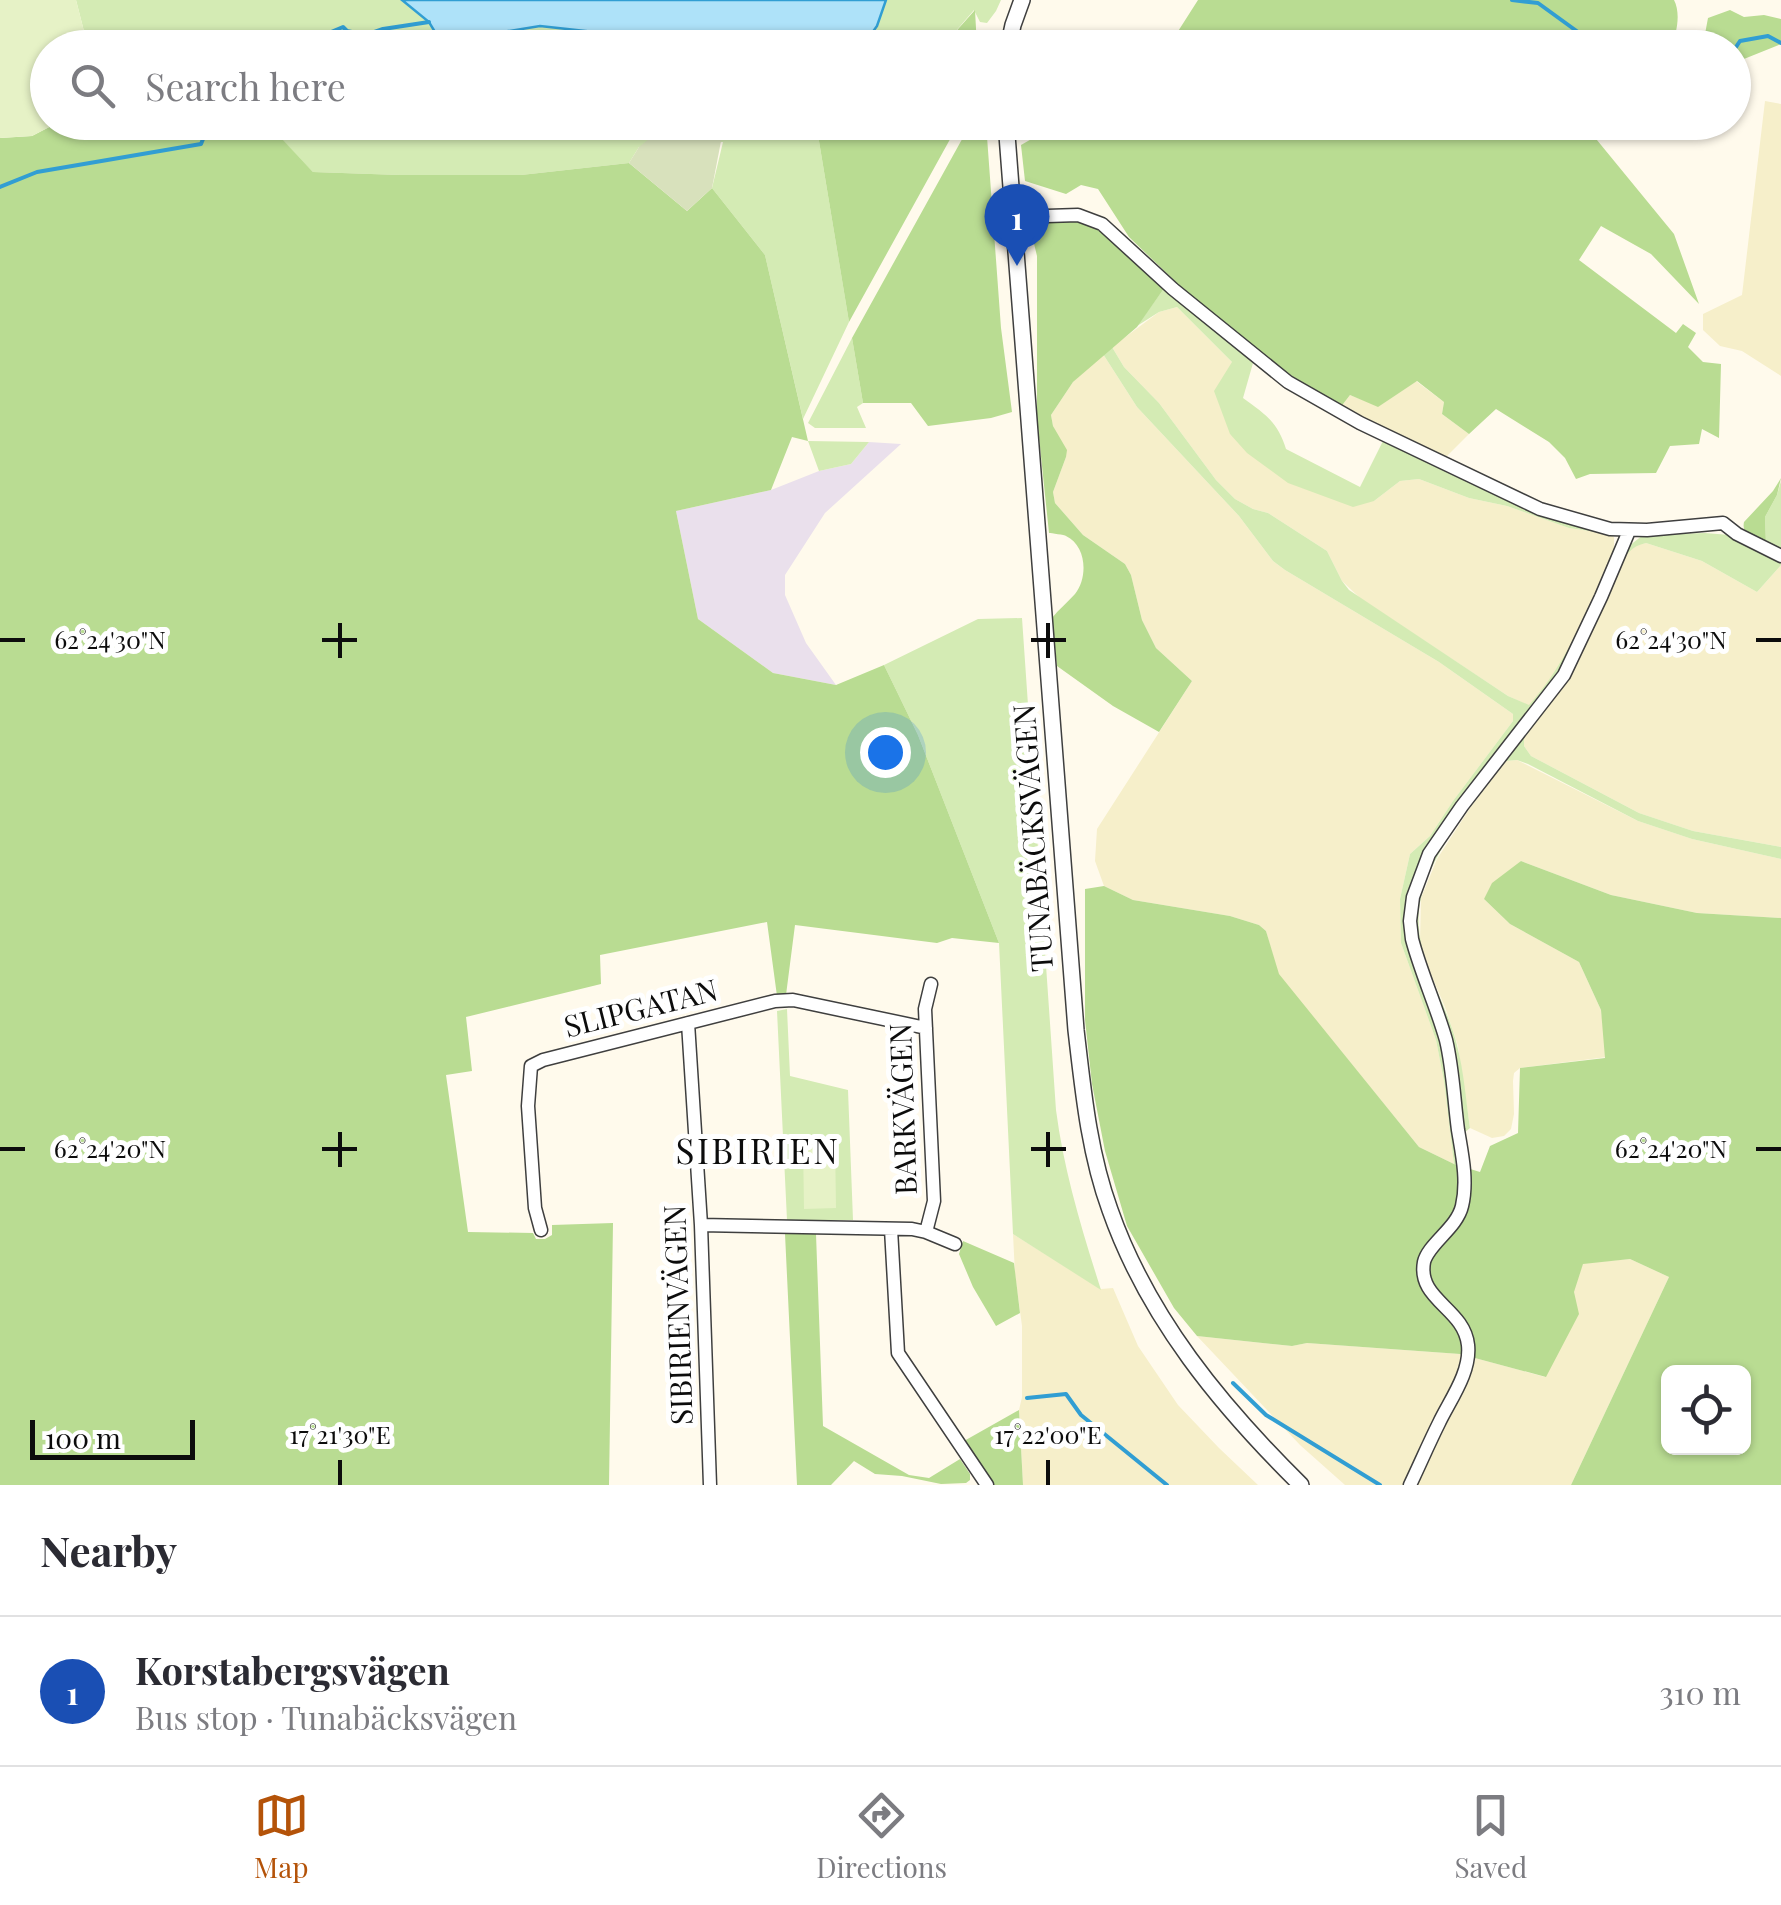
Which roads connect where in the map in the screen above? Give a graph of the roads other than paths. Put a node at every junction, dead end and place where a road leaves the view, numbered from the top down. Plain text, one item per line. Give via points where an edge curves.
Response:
1 (1022, 0) edge
2 (1012, 30) edge
3 (1007, 140) edge
4 (1012, 216) junction
5 (1629, 530) junction
6 (1781, 556) edge
7 (931, 984) dead end
8 (688, 1023) junction
9 (926, 1028) junction
10 (701, 1225) junction
11 (541, 1230) dead end
12 (892, 1230) junction
13 (926, 1232) junction
14 (955, 1244) dead end
15 (1296, 1483) edge
16 (710, 1485) edge
17 (987, 1485) edge
18 (1410, 1485) edge

1 - 2 street
3 - 4 street, TUNABÄCKSVÄGEN
4 - 5 street via 1078,216 1102,224 1288,382 1540,509
4 - 15 street, TUNABÄCKSVÄGEN via 1076,1030 1097,1164 1132,1264 1168,1328
5 - 6 street via 1724,523
5 - 18 street via 1564,676 1428,854 1413,897 1412,938 1446,1041 1464,1170 1463,1205 1424,1261 1425,1279 1460,1320 1468,1346 1458,1386
7 - 9 street, BARKVÄGEN
8 - 9 street, SLIPGATAN via 794,1000
8 - 10 street, SIBIRIENVÄGEN
8 - 11 street, SLIPGATAN via 531,1066
9 - 13 street, BARKVÄGEN via 934,1201
10 - 12 street
10 - 16 street, SIBIRIENVÄGEN
12 - 13 street
12 - 17 street via 898,1353
13 - 14 street

